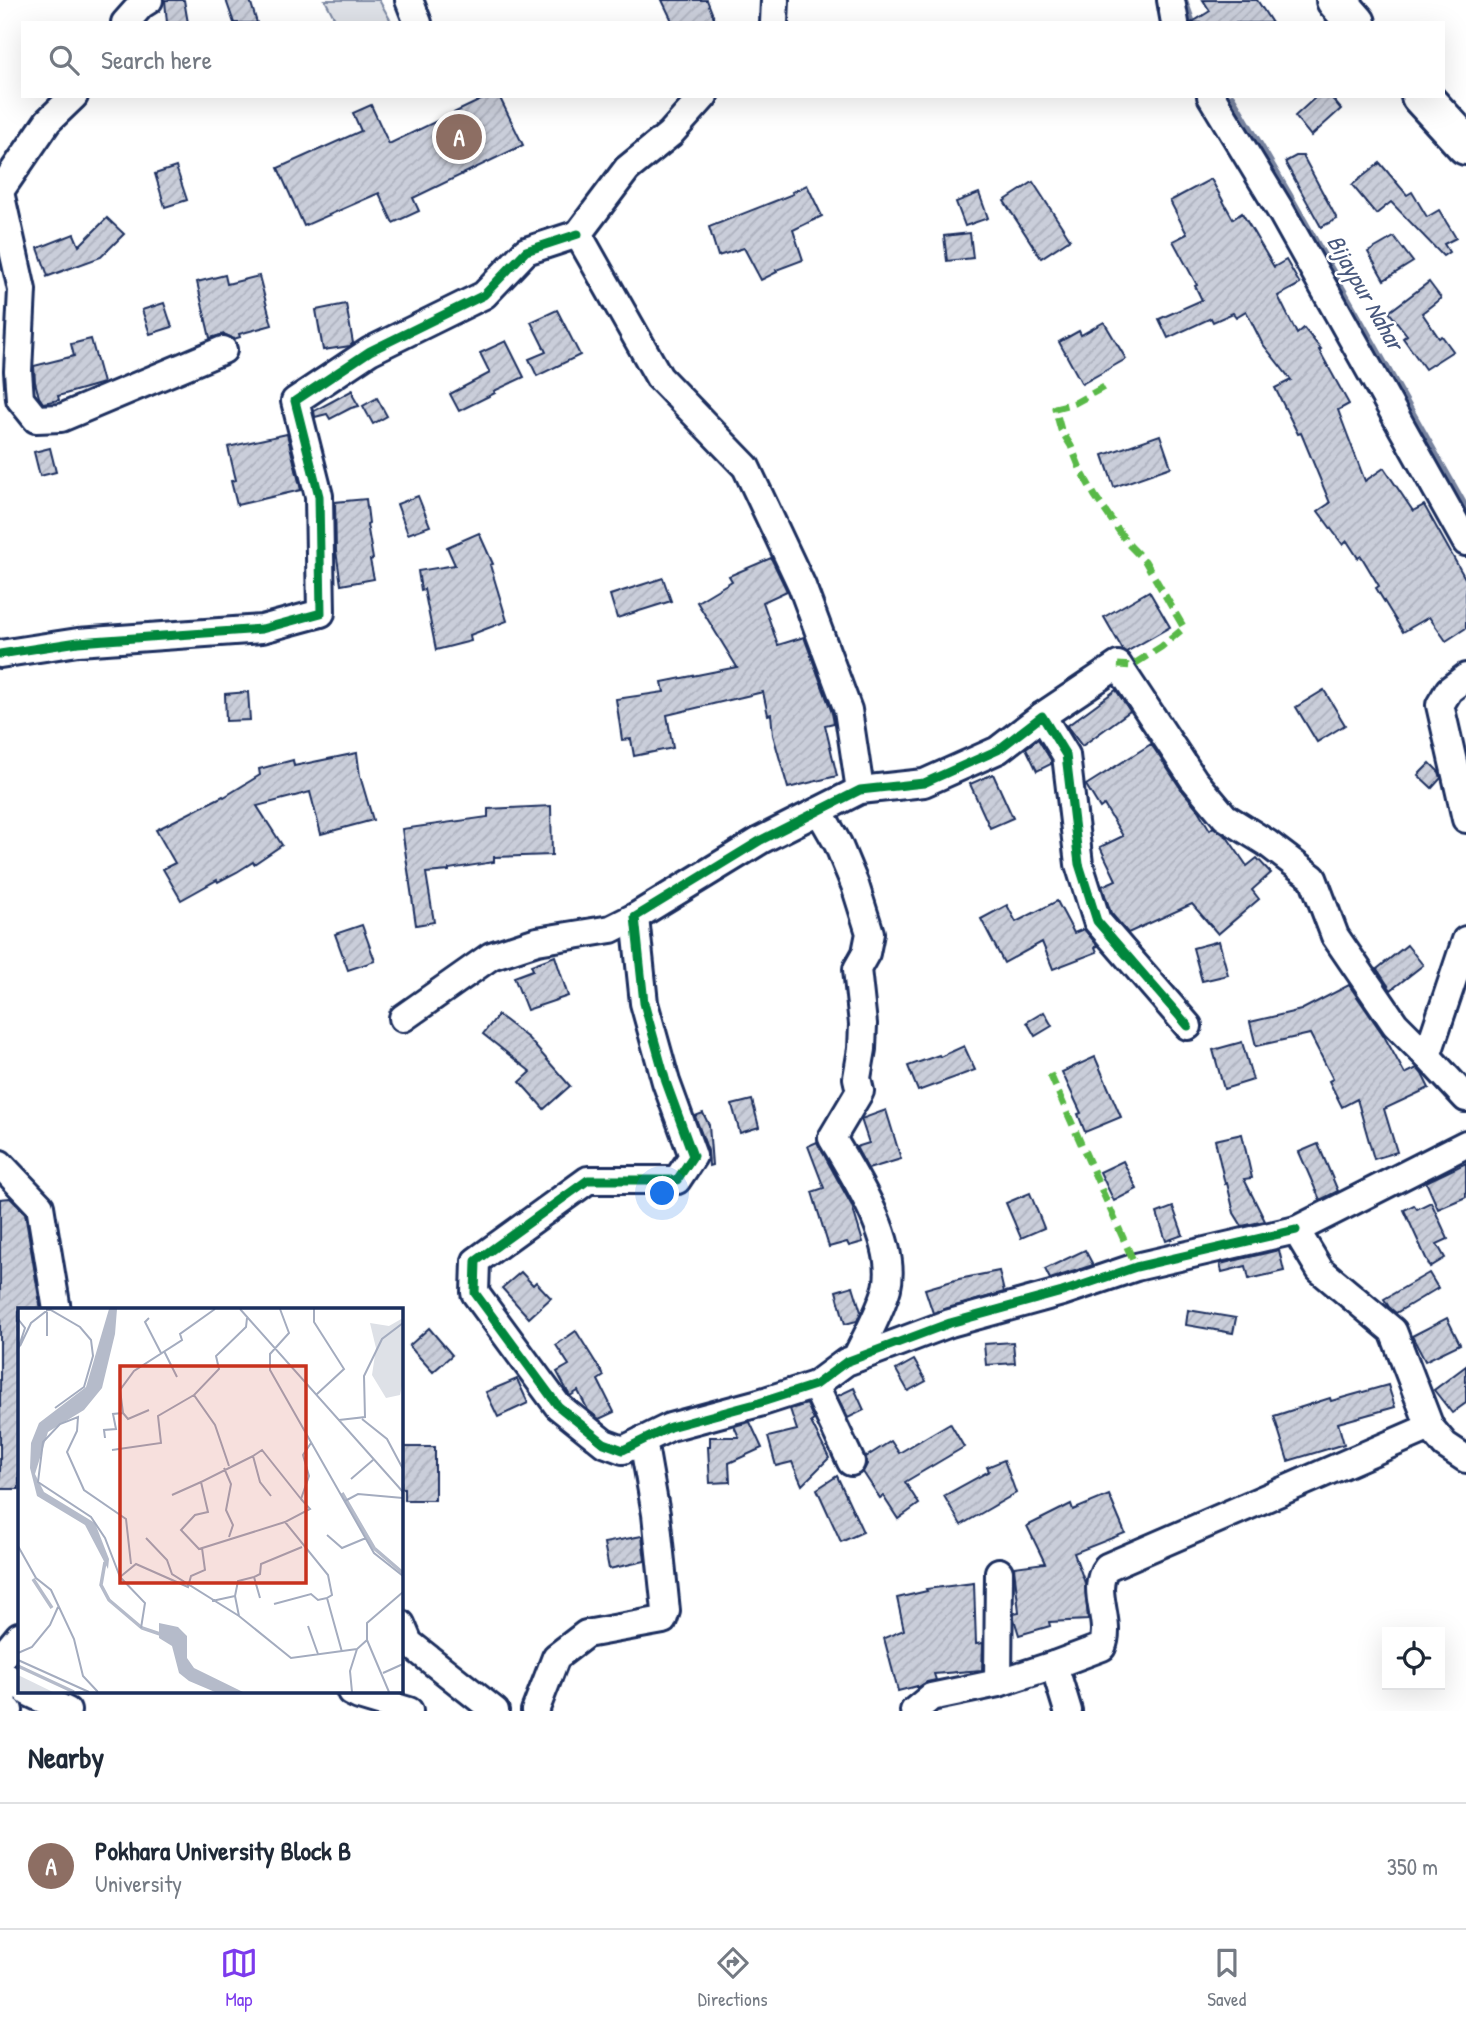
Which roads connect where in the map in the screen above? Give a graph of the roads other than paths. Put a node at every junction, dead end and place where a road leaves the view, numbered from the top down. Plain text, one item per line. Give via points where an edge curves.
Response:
1 (149, 0) edge
2 (409, 0) edge
3 (775, 0) edge
4 (1171, 0) edge
5 (1335, 0) edge
6 (127, 21) edge
7 (417, 21) edge
8 (774, 21) edge
9 (1175, 21) edge
10 (1354, 21) edge
11 (72, 98) edge
12 (702, 98) edge
13 (1212, 98) edge
14 (1423, 98) edge
15 (1466, 145) edge
16 (0, 191) edge
17 (578, 234) junction
18 (223, 350) dead end
19 (9, 372) edge
20 (1466, 542) edge
21 (0, 654) edge
22 (1466, 677) edge
23 (1042, 716) junction
24 (860, 790) junction
25 (819, 811) junction
26 (1466, 820) edge
27 (635, 918) junction
28 (1466, 940) edge
29 (403, 1018) dead end
30 (1188, 1026) dead end
31 (1427, 1056) junction
32 (1466, 1098) edge
33 (1466, 1144) edge
34 (0, 1164) edge
35 (1296, 1230) junction
36 (57, 1308) edge
37 (856, 1358) junction
38 (814, 1385) junction
39 (1430, 1427) junction
40 (643, 1440) junction
41 (1466, 1459) edge
42 (851, 1462) dead end
43 (999, 1572) dead end
44 (402, 1626) edge
45 (18, 1637) edge
46 (0, 1659) edge
47 (1054, 1665) junction
48 (0, 1672) edge
49 (998, 1683) junction
50 (18, 1685) edge
51 (0, 1693) edge
52 (32, 1694) edge
53 (355, 1694) edge
54 (9, 1711) edge
55 (67, 1711) edge
56 (409, 1711) edge
57 (495, 1711) edge
58 (535, 1711) edge
59 (914, 1711) edge
60 (1068, 1711) edge

1 - 6 street
2 - 7 street
3 - 8 street
4 - 9 street
5 - 10 highway
11 - 16 street via 48,121
12 - 17 street via 670,134 627,169
13 - 20 street via 1282,213
14 - 15 highway
16 - 19 street via 22,290
17 - 21 street via 526,251 484,295 370,351 295,401 318,496 321,613 262,629 78,642
17 - 24 street via 659,377 746,467 802,586 848,710
18 - 19 street via 61,418 36,419 20,399
22 - 26 street via 1449,690 1440,705
23 - 24 street via 998,750 924,783
23 - 30 street via 1066,755 1079,864 1097,921
23 - 31 street via 1118,665 1194,780 1226,817 1313,878 1335,936 1395,1024
24 - 25 street
25 - 27 street via 761,840
25 - 37 street via 838,844 870,933 858,969 863,1024 857,1078 860,1091 832,1138 870,1203 888,1261 888,1285
27 - 29 street via 611,929 537,941 491,956
27 - 40 street via 644,1003 693,1156 677,1180 588,1180 476,1261 475,1293 558,1406 604,1443 623,1450
28 - 31 street
31 - 32 street
33 - 35 street
34 - 36 street via 40,1206
35 - 37 street via 1136,1268 950,1323
35 - 39 street via 1320,1269 1393,1331
37 - 38 street
38 - 40 street via 670,1427
38 - 42 street
39 - 41 street
39 - 47 street via 1107,1567 1099,1584 1106,1628 1102,1647
40 - 58 street via 656,1514 666,1611 663,1620 586,1634 556,1657
43 - 49 street
44 - 57 street via 409,1643
45 - 46 street
47 - 49 street
47 - 60 street
48 - 50 street
49 - 59 street via 930,1697
51 - 54 street
52 - 55 street
53 - 56 street

